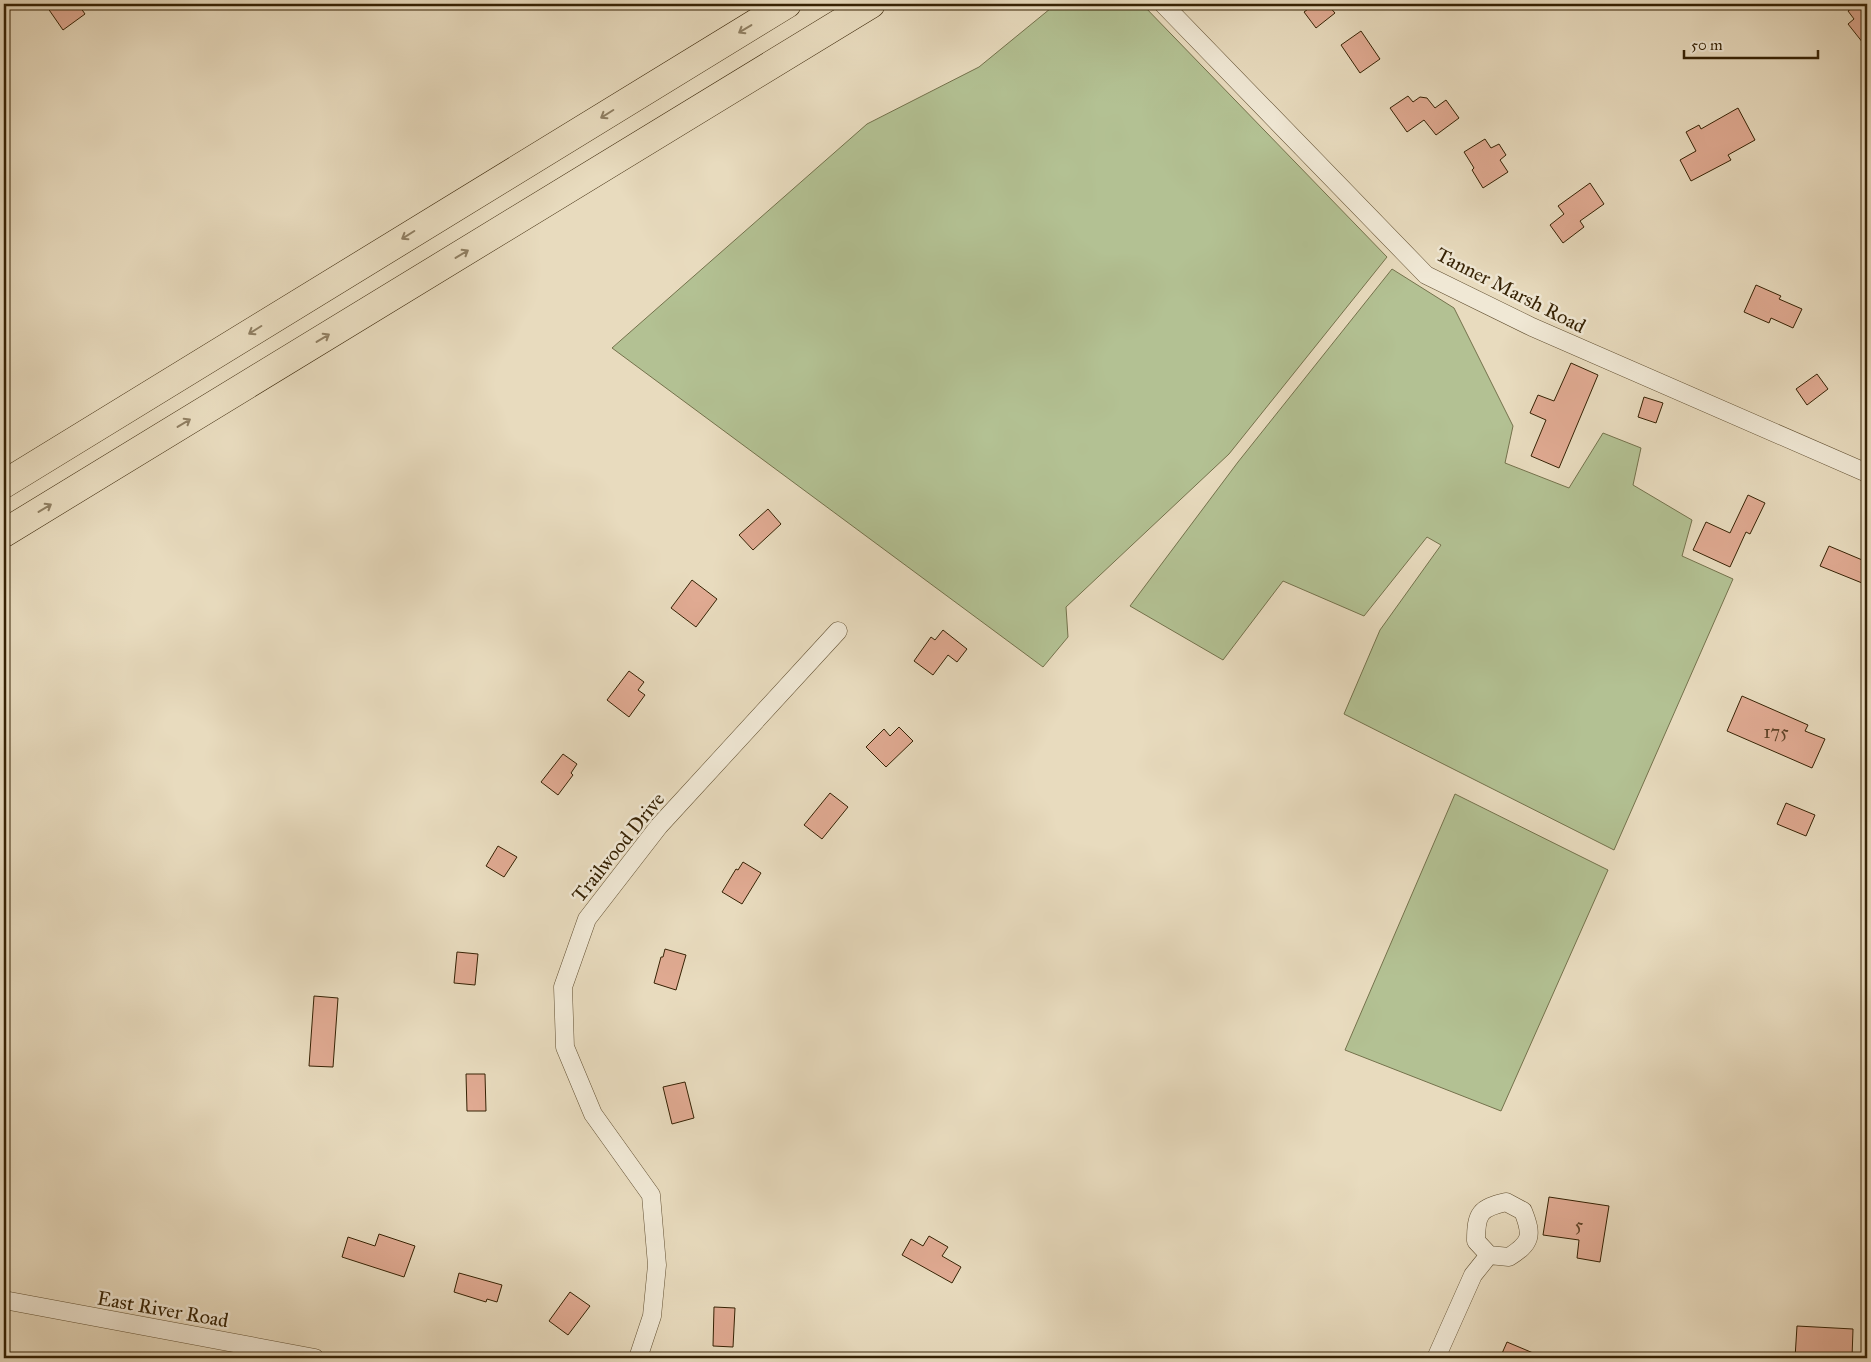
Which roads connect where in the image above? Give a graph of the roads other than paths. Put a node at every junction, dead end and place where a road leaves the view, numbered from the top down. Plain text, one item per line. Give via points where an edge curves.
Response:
1 (787, 4) edge
2 (872, 4) edge
3 (1163, 4) edge
4 (1867, 473) edge
5 (4, 484) edge
6 (4, 533) edge
7 (838, 631) dead end
8 (1489, 1255) dead end
9 (4, 1300) edge
10 (315, 1358) edge
11 (638, 1358) edge
12 (1436, 1358) edge

1 -> 5 highway
6 -> 2 highway
3 - 4 street, Tanner Marsh Road via 1426,275 1532,327
7 - 11 street, Trailwood Drive via 659,826 587,919 563,987 565,1047 593,1114 651,1195 657,1265 652,1316
8 - 12 street via 1474,1275
9 - 10 street, East River Road

